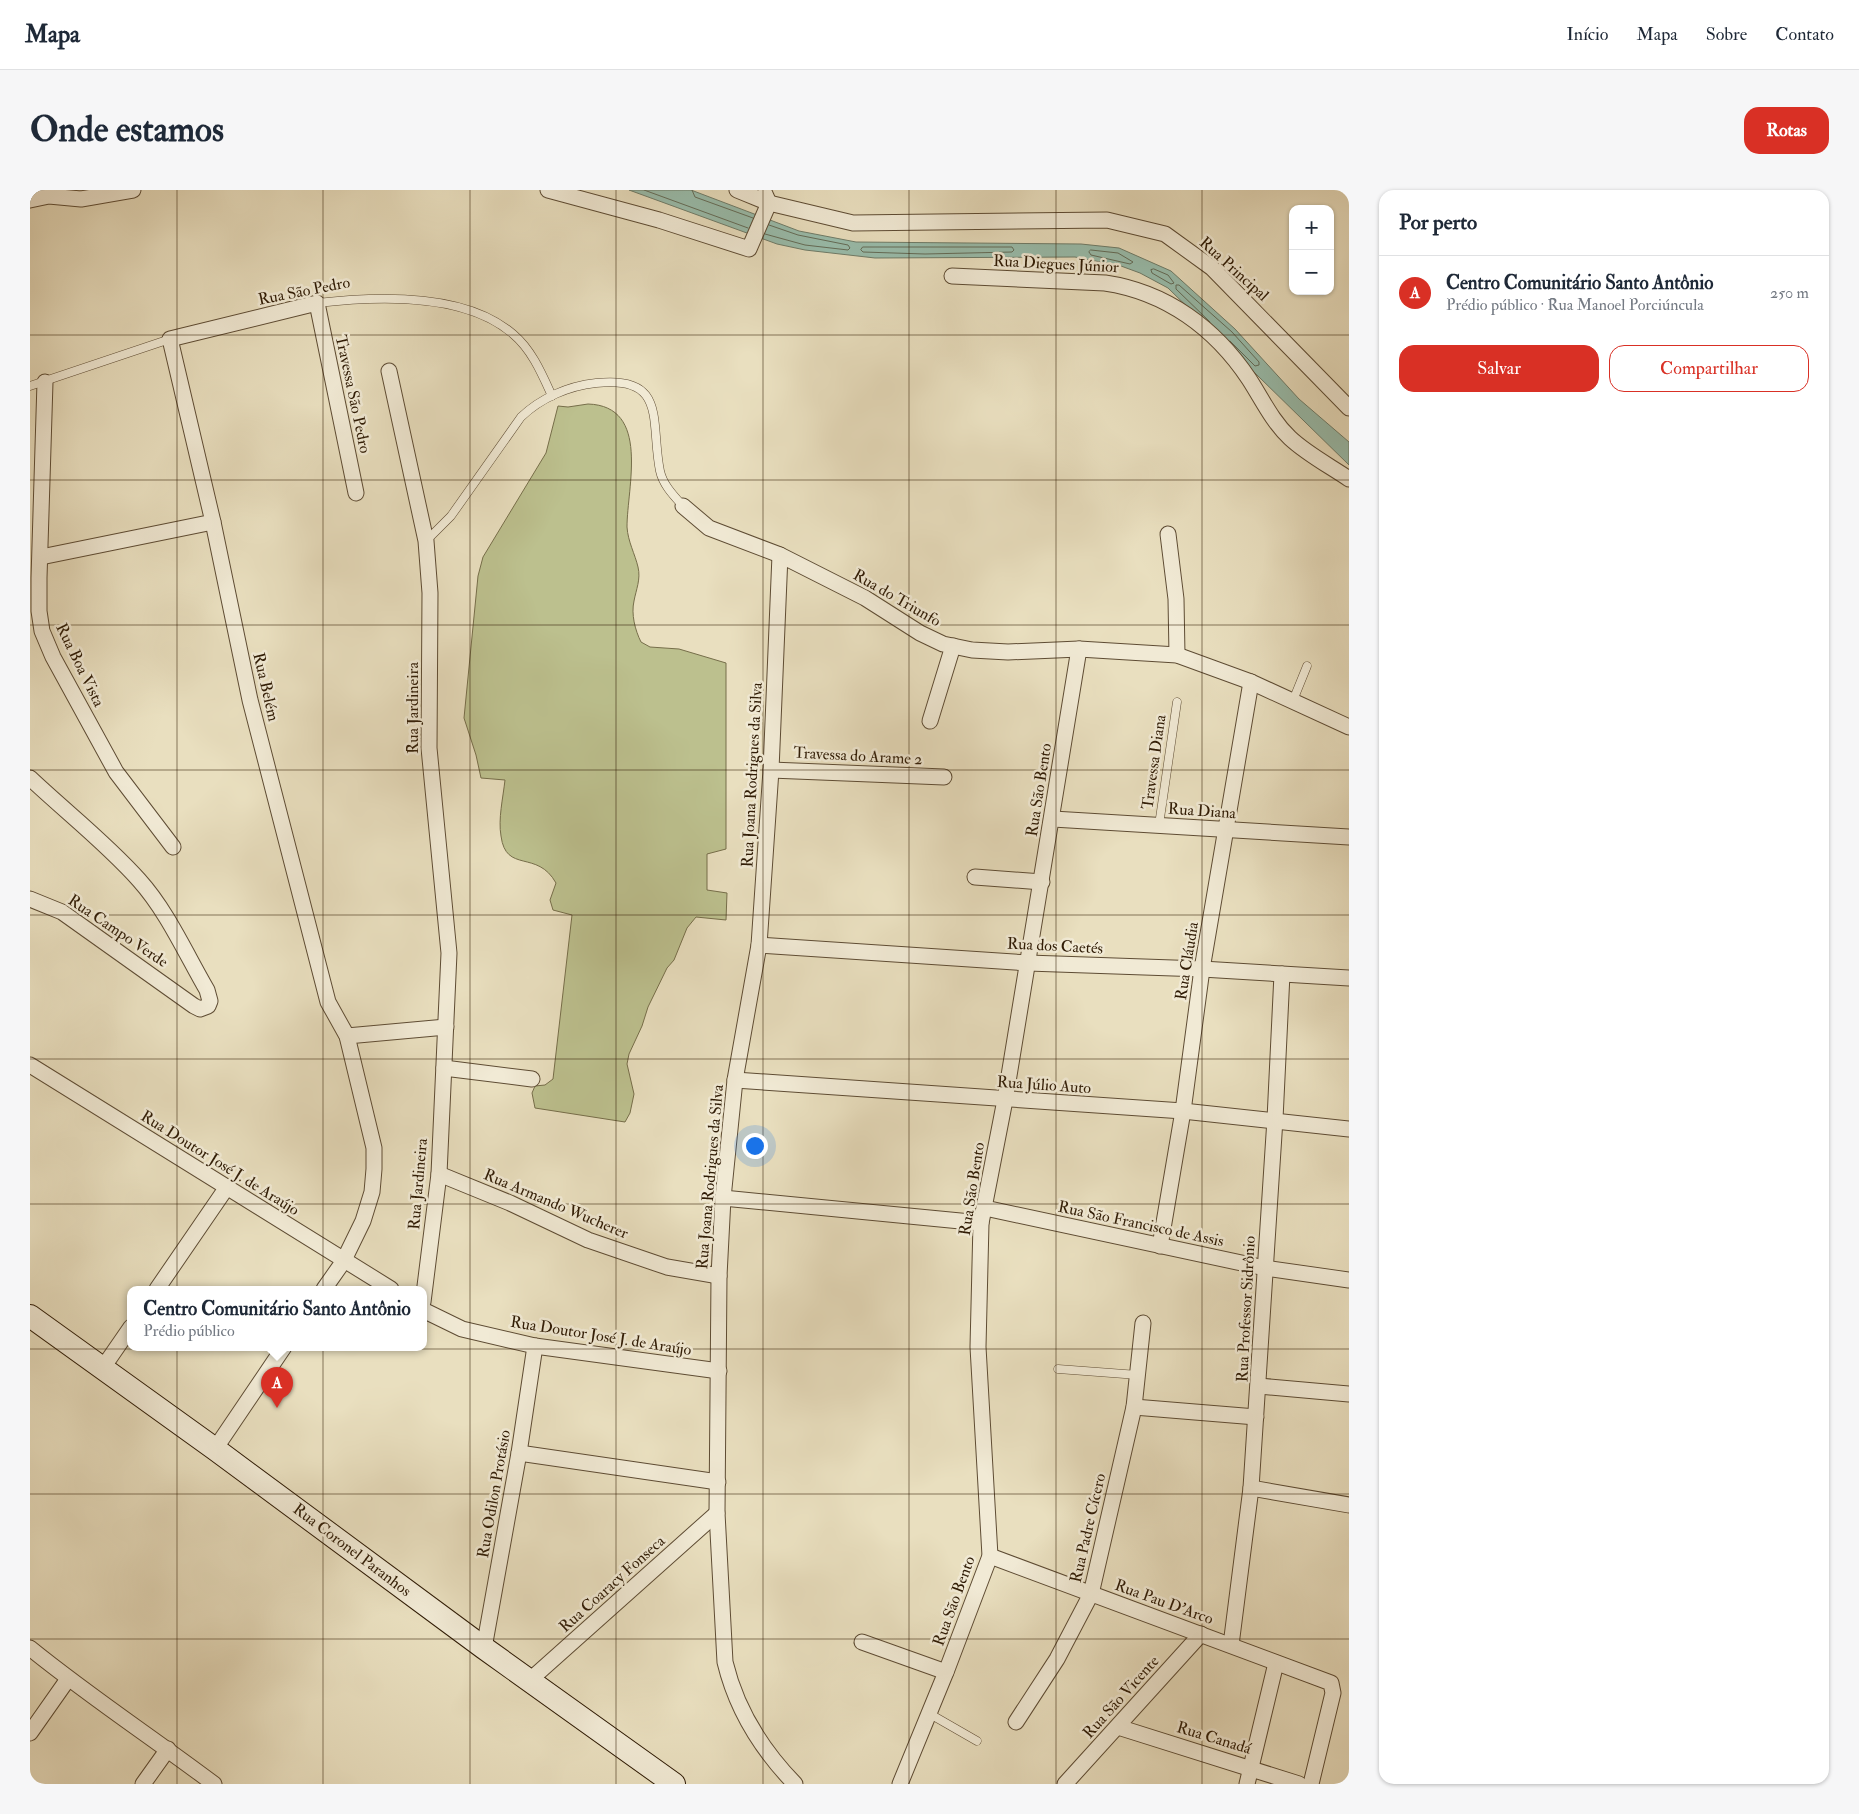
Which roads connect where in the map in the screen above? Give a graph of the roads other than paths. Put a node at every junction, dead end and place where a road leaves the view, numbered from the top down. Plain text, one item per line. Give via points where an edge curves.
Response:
1 (133, 190) edge
2 (548, 190) edge
3 (737, 190) edge
4 (81, 194) edge
5 (30, 200) edge
6 (766, 201) edge
7 (952, 276) dead end
8 (317, 303) junction
9 (170, 339) junction
10 (389, 371) dead end
11 (45, 382) junction
12 (30, 386) edge
13 (552, 396) junction
14 (1349, 408) edge
15 (1349, 479) edge
16 (35, 486) edge
17 (356, 493) dead end
18 (684, 506) joint
19 (213, 522) junction
20 (1168, 534) dead end
21 (426, 541) junction
22 (780, 555) junction
23 (40, 557) junction
24 (34, 578) edge
25 (953, 646) junction
26 (1079, 648) junction
27 (1177, 655) junction
28 (1307, 666) dead end
29 (1251, 682) junction
30 (1176, 702) dead end
31 (1292, 703) junction
32 (930, 721) dead end
33 (1349, 727) edge
34 (770, 770) junction
35 (944, 777) dead end
36 (30, 778) edge
37 (1053, 819) junction
38 (1159, 825) junction
39 (1226, 830) junction
40 (1349, 837) edge
41 (173, 847) dead end
42 (976, 876) dead end
43 (1042, 882) junction
44 (30, 899) edge
45 (759, 945) junction
46 (1028, 963) junction
47 (1202, 969) junction
48 (1282, 974) junction
49 (1349, 978) edge
50 (446, 1027) junction
51 (347, 1036) junction
52 (30, 1065) edge
53 (444, 1068) junction
54 (532, 1079) dead end
55 (735, 1080) junction
56 (1005, 1100) junction
57 (1183, 1111) junction
58 (1275, 1119) junction
59 (1349, 1129) edge
60 (439, 1174) junction
61 (227, 1187) junction
62 (723, 1198) junction
63 (983, 1215) junction
64 (1160, 1246) junction
65 (343, 1262) junction
66 (1266, 1268) junction
67 (719, 1276) junction
68 (1349, 1280) edge
69 (159, 1286) edge
70 (326, 1286) edge
71 (386, 1286) edge
72 (425, 1286) edge
73 (427, 1312) edge
74 (30, 1316) edge
75 (1143, 1323) dead end
76 (127, 1333) edge
77 (535, 1346) junction
78 (281, 1351) edge
79 (102, 1369) junction
80 (1058, 1369) dead end
81 (719, 1371) junction
82 (1138, 1375) junction
83 (1258, 1386) junction
84 (1349, 1394) edge
85 (1134, 1407) junction
86 (1256, 1417) junction
87 (215, 1449) junction
88 (519, 1453) junction
89 (718, 1482) junction
90 (1251, 1488) junction
91 (1349, 1505) edge
92 (717, 1513) junction
93 (990, 1556) junction
94 (1091, 1594) junction
95 (1202, 1634) junction
96 (862, 1642) dead end
97 (1231, 1645) junction
98 (30, 1648) edge
99 (484, 1648) junction
100 (1276, 1663) junction
101 (946, 1672) junction
102 (68, 1679) junction
103 (530, 1680) junction
104 (930, 1714) junction
105 (1016, 1722) dead end
106 (1118, 1727) junction
107 (30, 1733) edge
108 (977, 1741) dead end
109 (168, 1749) junction
110 (1251, 1768) junction
111 (143, 1784) edge
112 (214, 1784) edge
113 (674, 1784) edge
114 (795, 1784) edge
115 (900, 1784) edge
116 (1065, 1784) edge
117 (1246, 1784) edge
118 (1299, 1784) edge
119 (1311, 1784) edge

1 - 4 street
2 - 6 street via 751,244
3 - 6 street, Rua Principal
4 - 5 street
6 - 14 street, Rua Principal via 853,223 1107,220 1165,234 1212,268
7 - 15 street, Rua Diegues Júnior via 1105,283 1150,293 1204,327 1226,347 1270,415 1290,438
8 - 9 street, Rua São Pedro
8 - 13 lane, Rua São Pedro via 364,298 406,300 451,306 479,314 513,334 526,347
8 - 17 street, Travessa São Pedro
9 - 11 lane, Rua São Pedro
9 - 19 street, Rua Belém
10 - 21 street, Rua Jardineira
11 - 12 lane, Rua São Pedro
11 - 16 street, Rua Boa Vista
13 - 18 lane, Rua do Triunfo via 581,385 616,381 637,385 650,401 656,425 660,473 671,493
13 - 21 lane via 532,407 516,423 451,516
16 - 23 street, Rua Boa Vista
18 - 22 street, Rua do Triunfo via 709,528
19 - 23 street
19 - 51 street, Rua Belém via 250,700 325,992
20 - 27 street via 1176,599
21 - 50 street, Rua Jardineira via 430,592 429,748 449,953
22 - 25 street, Rua do Triunfo via 865,598 920,633
22 - 34 street, Rua Joana Rodrigues da Silva
23 - 24 street, Rua Boa Vista
24 - 41 street, Rua Boa Vista via 42,631 52,657 116,772
25 - 26 street, Rua do Triunfo via 1008,652
25 - 32 street
26 - 27 street, Rua do Triunfo
26 - 37 street, Rua São Bento
27 - 29 street, Rua do Triunfo
28 - 31 lane
29 - 31 street, Rua do Triunfo
29 - 39 street, Rua Cláudia
30 - 38 lane, Travessa Diana
31 - 33 street, Rua do Triunfo
34 - 35 street, Travessa do Arame 2
34 - 45 street, Rua Joana Rodrigues da Silva
36 - 44 street, Rua Campo Verde via 112,852 157,903 207,990 210,1001 205,1008 200,1008 62,912
37 - 38 street, Rua Diana
37 - 43 street, Rua São Bento
38 - 39 street, Rua Diana
39 - 40 street, Rua Diana
39 - 47 street, Rua Cláudia
42 - 43 street
43 - 46 street, Rua São Bento
45 - 46 street, Rua dos Caetés
45 - 55 street, Rua Joana Rodrigues da Silva
46 - 47 street, Rua dos Caetés
46 - 56 street, Rua São Bento
47 - 48 street, Rua dos Caetés
47 - 57 street, Rua Cláudia
48 - 49 street, Rua dos Caetés
48 - 58 street, Rua Professor Sidrônio
50 - 51 street
50 - 53 street, Rua Jardineira
51 - 65 street, Rua Belém via 374,1148 374,1169 364,1221
52 - 61 street, Rua Doutor José J. de Araújo
53 - 54 street
53 - 60 street, Rua Jardineira
55 - 56 street, Rua Júlio Auto
55 - 62 street, Rua Joana Rodrigues da Silva
56 - 57 street, Rua Júlio Auto
56 - 63 street, Rua São Bento
57 - 58 street, Rua Júlio Auto
57 - 64 street, Rua Cláudia
58 - 59 street, Rua Júlio Auto
58 - 66 street, Rua Professor Sidrônio
60 - 67 street, Rua Armando Wucherer via 588,1240 667,1267
60 - 72 street, Rua Jardineira
61 - 65 street, Rua Doutor José J. de Araújo
61 - 69 street
62 - 63 street, Rua São Francisco de Assis
62 - 67 street, Rua Joana Rodrigues da Silva
63 - 64 street, Rua São Francisco de Assis
63 - 93 street, Rua São Bento via 978,1347
64 - 66 street, Rua São Francisco de Assis
65 - 70 street, Rua Belém
65 - 71 street, Rua Doutor José J. de Araújo
66 - 68 street, Rua São Francisco de Assis
66 - 83 street, Rua Professor Sidrônio
67 - 81 street, Rua Joana Rodrigues da Silva
73 - 77 street, Rua Doutor José J. de Araújo via 462,1329
74 - 79 street, Rua Coronel Paranhos
75 - 82 street, Rua Padre Cícero
76 - 79 street
77 - 81 street, Rua Doutor José J. de Araújo
77 - 88 street, Rua Odilon Protásio
78 - 87 street
79 - 87 street, Rua Coronel Paranhos
80 - 82 lane
81 - 89 street, Rua Joana Rodrigues da Silva
82 - 85 street, Rua Padre Cícero
83 - 84 street
83 - 86 street, Rua Professor Sidrônio
85 - 86 street
85 - 94 street, Rua Padre Cícero
86 - 90 street, Rua Professor Sidrônio
87 - 99 street, Rua Coronel Paranhos
88 - 89 street
88 - 99 street, Rua Odilon Protásio
89 - 92 street, Rua Joana Rodrigues da Silva
90 - 91 street
90 - 97 street, Rua Professor Sidrônio
92 - 103 street, Rua Coaracy Fonseca
92 - 114 street, Rua Joana Rodrigues da Silva via 725,1662 730,1683 746,1719 781,1770
93 - 94 street, Rua Pau D'Arco
93 - 101 street, Rua São Bento
94 - 95 street, Rua Pau D'Arco
94 - 105 street, Rua Padre Cícero via 1057,1659
95 - 97 street, Rua Pau D'Arco
95 - 106 street, Rua São Vicente
96 - 101 street
97 - 100 street, Rua Pau D'Arco
98 - 102 street
99 - 103 street, Rua Coronel Paranhos
100 - 110 street
100 - 119 street, Rua Pau D'Arco via 1333,1686
101 - 104 street, Rua São Bento
102 - 107 street
102 - 109 street
103 - 113 street, Rua Coronel Paranhos
104 - 108 lane
104 - 115 street, Rua São Bento
106 - 110 street, Rua Canadá
106 - 116 street, Rua São Vicente
109 - 111 street
109 - 112 street
110 - 117 street
110 - 118 street, Rua Canadá

